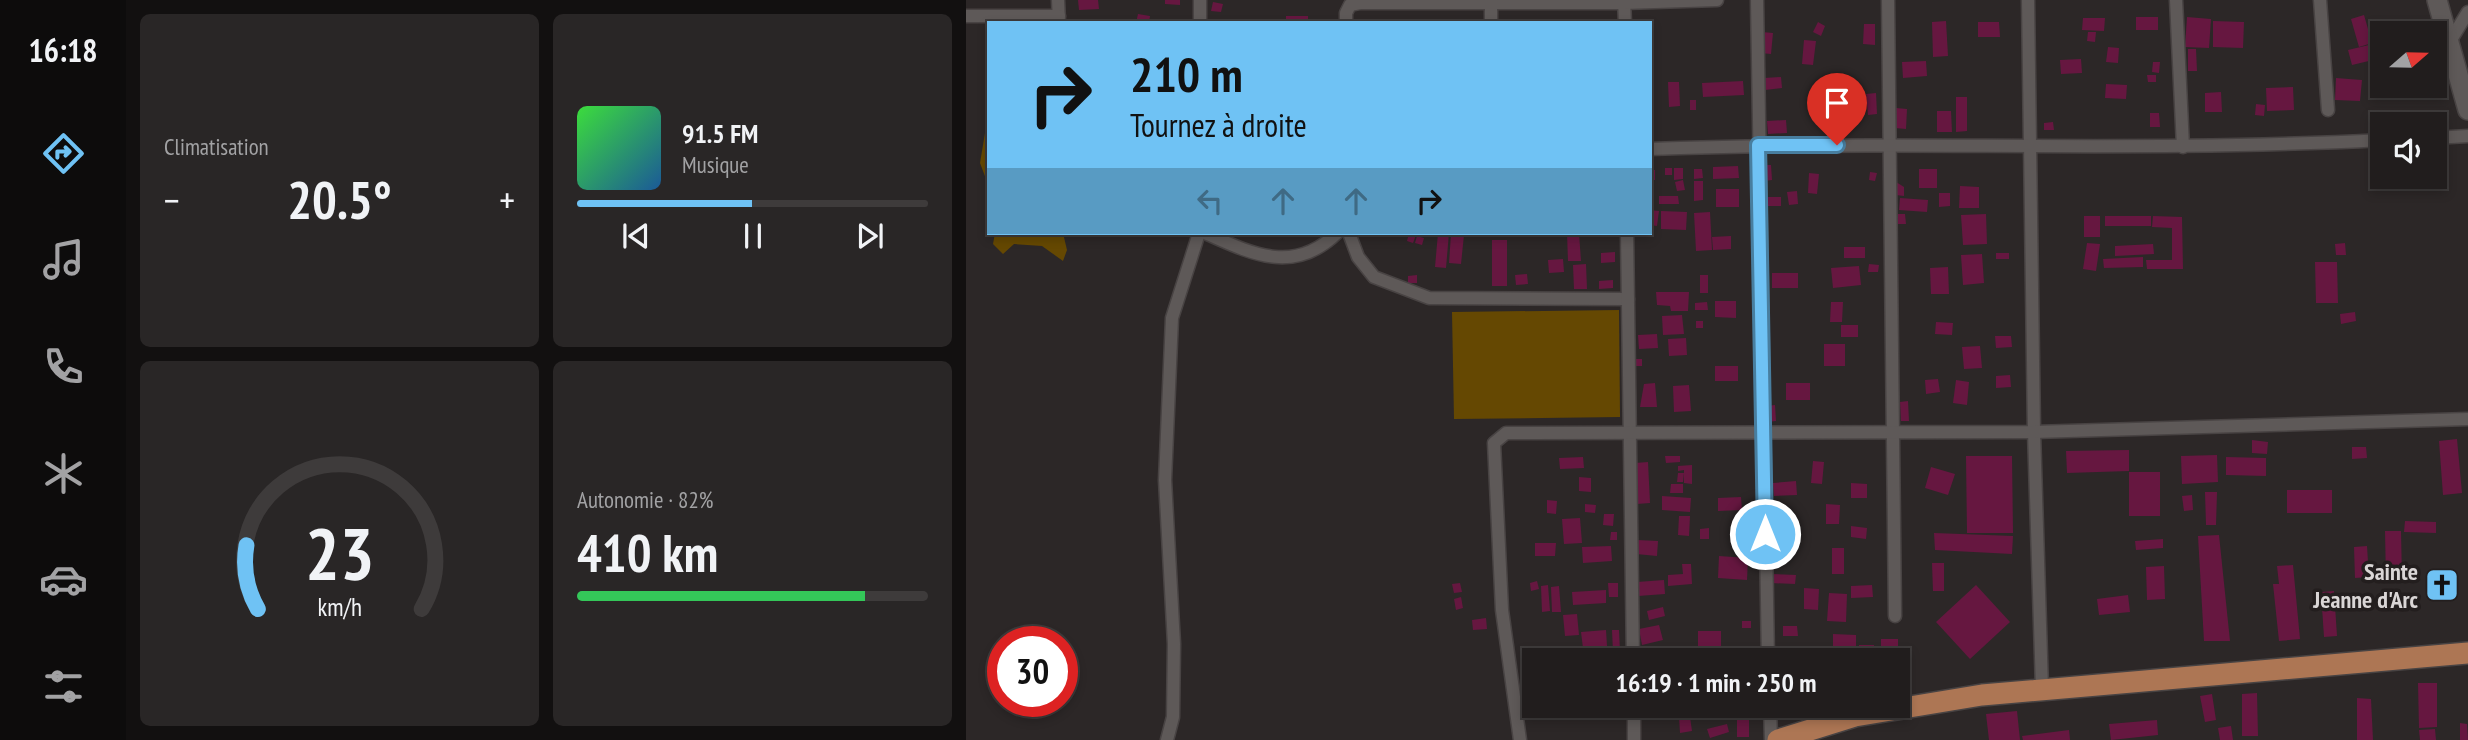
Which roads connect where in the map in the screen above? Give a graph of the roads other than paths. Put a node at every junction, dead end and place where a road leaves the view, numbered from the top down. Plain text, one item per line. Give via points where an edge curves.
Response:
1 (1058, 0) edge
2 (1200, 0) edge
3 (1717, 0) edge
4 (1757, 0) edge
5 (1888, 0) edge
6 (2028, 0) edge
7 (2176, 0) edge
8 (2320, 0) edge
9 (2437, 0) edge
10 (1491, 2) edge
11 (1624, 2) edge
12 (2468, 12) edge
13 (966, 16) edge
14 (1059, 19) edge
15 (1200, 21) edge
16 (1346, 21) edge
17 (1491, 21) edge
18 (1625, 21) edge
19 (2449, 43) junction
20 (2328, 110) dead end
21 (2468, 110) edge
22 (2468, 136) edge
23 (2447, 137) edge
24 (2370, 140) edge
25 (1758, 145) junction
26 (1890, 145) junction
27 (2031, 147) junction
28 (2183, 147) junction
29 (1652, 149) edge
30 (1198, 235) edge
31 (1209, 235) edge
32 (1335, 235) edge
33 (1350, 235) edge
34 (1627, 235) edge
35 (1628, 299) junction
36 (2468, 419) edge
37 (1895, 430) junction
38 (1765, 432) junction
39 (2034, 432) junction
40 (1629, 434) junction
41 (1895, 616) dead end
42 (1633, 648) edge
43 (1768, 648) edge
44 (2467, 658) edge
45 (2042, 690) junction
46 (1634, 718) edge
47 (1770, 718) edge
48 (1167, 740) edge
49 (1520, 740) edge
50 (1634, 740) edge
51 (1771, 740) edge
52 (1778, 740) edge

1 - 14 street
2 - 15 street
3 - 11 street
4 - 25 street
5 - 26 street
6 - 27 street
7 - 28 street
8 - 20 street
9 - 19 street
10 - 11 street
10 - 16 street via 1360,3 1350,5
10 - 17 street
11 - 18 street
12 - 19 street
13 - 14 street
19 - 21 street
22 - 23 street
24 - 28 street
25 - 26 street
25 - 29 street
25 - 38 street
26 - 27 street
26 - 37 street
27 - 28 street
27 - 39 street
30 - 48 street via 1172,318 1165,480 1174,644 1173,717
31 - 32 street via 1283,260 1324,245
33 - 35 street via 1358,257 1374,277 1429,298
34 - 35 street
35 - 40 street
36 - 39 street
37 - 38 street
37 - 39 street
37 - 41 street
38 - 40 street
38 - 43 street
39 - 45 street
40 - 42 street
40 - 49 street via 1506,433 1494,443 1502,610
44 - 45 main road
45 - 52 main road via 1894,707
46 - 50 street
47 - 51 street

